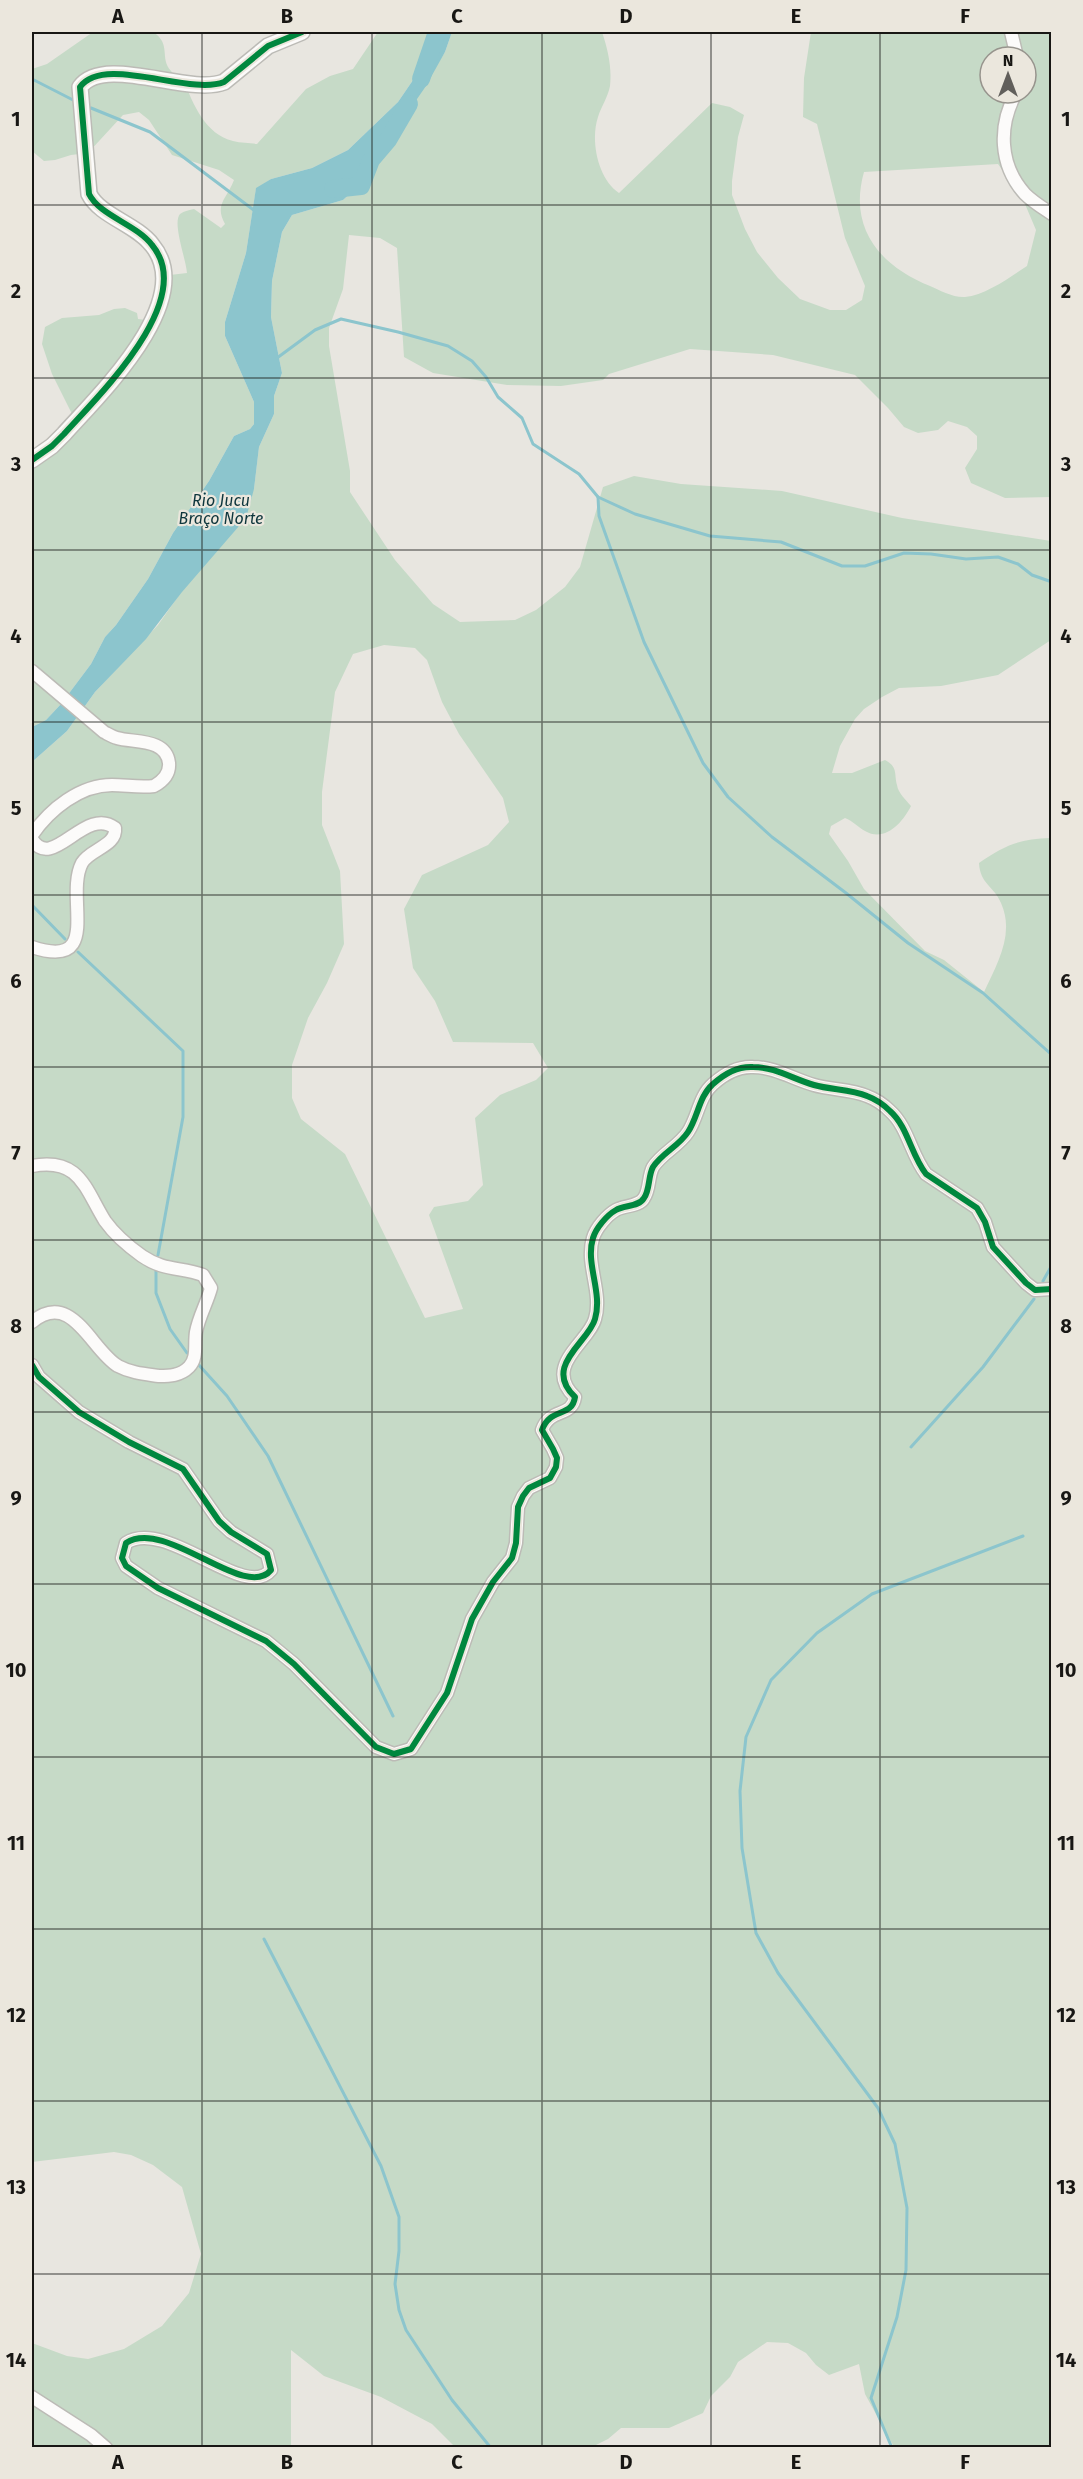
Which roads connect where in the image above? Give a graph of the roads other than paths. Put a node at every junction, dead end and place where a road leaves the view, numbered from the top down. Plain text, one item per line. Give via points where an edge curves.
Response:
1 (302, 32) edge
2 (1010, 105) edge
3 (1052, 214) edge
4 (32, 460) edge
5 (32, 671) edge
6 (32, 837) edge
7 (32, 947) edge
8 (32, 1166) edge
9 (1052, 1289) edge
10 (1035, 1290) junction
11 (1052, 1296) edge
12 (32, 1322) edge
13 (32, 1365) edge
14 (32, 2397) edge
15 (106, 2448) edge

1 - 4 street via 268,46 216,85 112,74 88,78 81,87 89,194 96,205 145,237 159,255 164,277 150,327 133,354 64,434
2 - 3 street via 1003,125 1005,154 1013,175 1026,194
5 - 6 street via 116,738 156,745 169,765 168,774 154,786 92,786 47,815
6 - 7 street via 40,847 56,848 91,824 109,824 116,833 81,864 78,927 72,945 57,953
8 - 12 street via 64,1168 79,1178 105,1220 143,1257 162,1267 203,1275 211,1288 195,1334 190,1366 171,1377 119,1366 96,1346 84,1328 61,1313 41,1315
9 - 10 street
10 - 11 street
10 - 13 street via 993,1247 977,1208 926,1174 898,1120 883,1106 868,1096 815,1085 767,1068 742,1067 720,1078 701,1101 687,1135 653,1168 645,1197 616,1209 596,1231 592,1240 595,1321 574,1347 565,1368 574,1405 569,1411 552,1415 542,1430 553,1449 556,1467 550,1478 523,1496 512,1558 472,1619 447,1693 411,1749 394,1754 376,1747 266,1641 158,1588 126,1566 122,1558 126,1544 134,1538 151,1537 247,1576 260,1578 271,1570 267,1554 231,1532 183,1469 79,1412 39,1377
14 - 15 street

